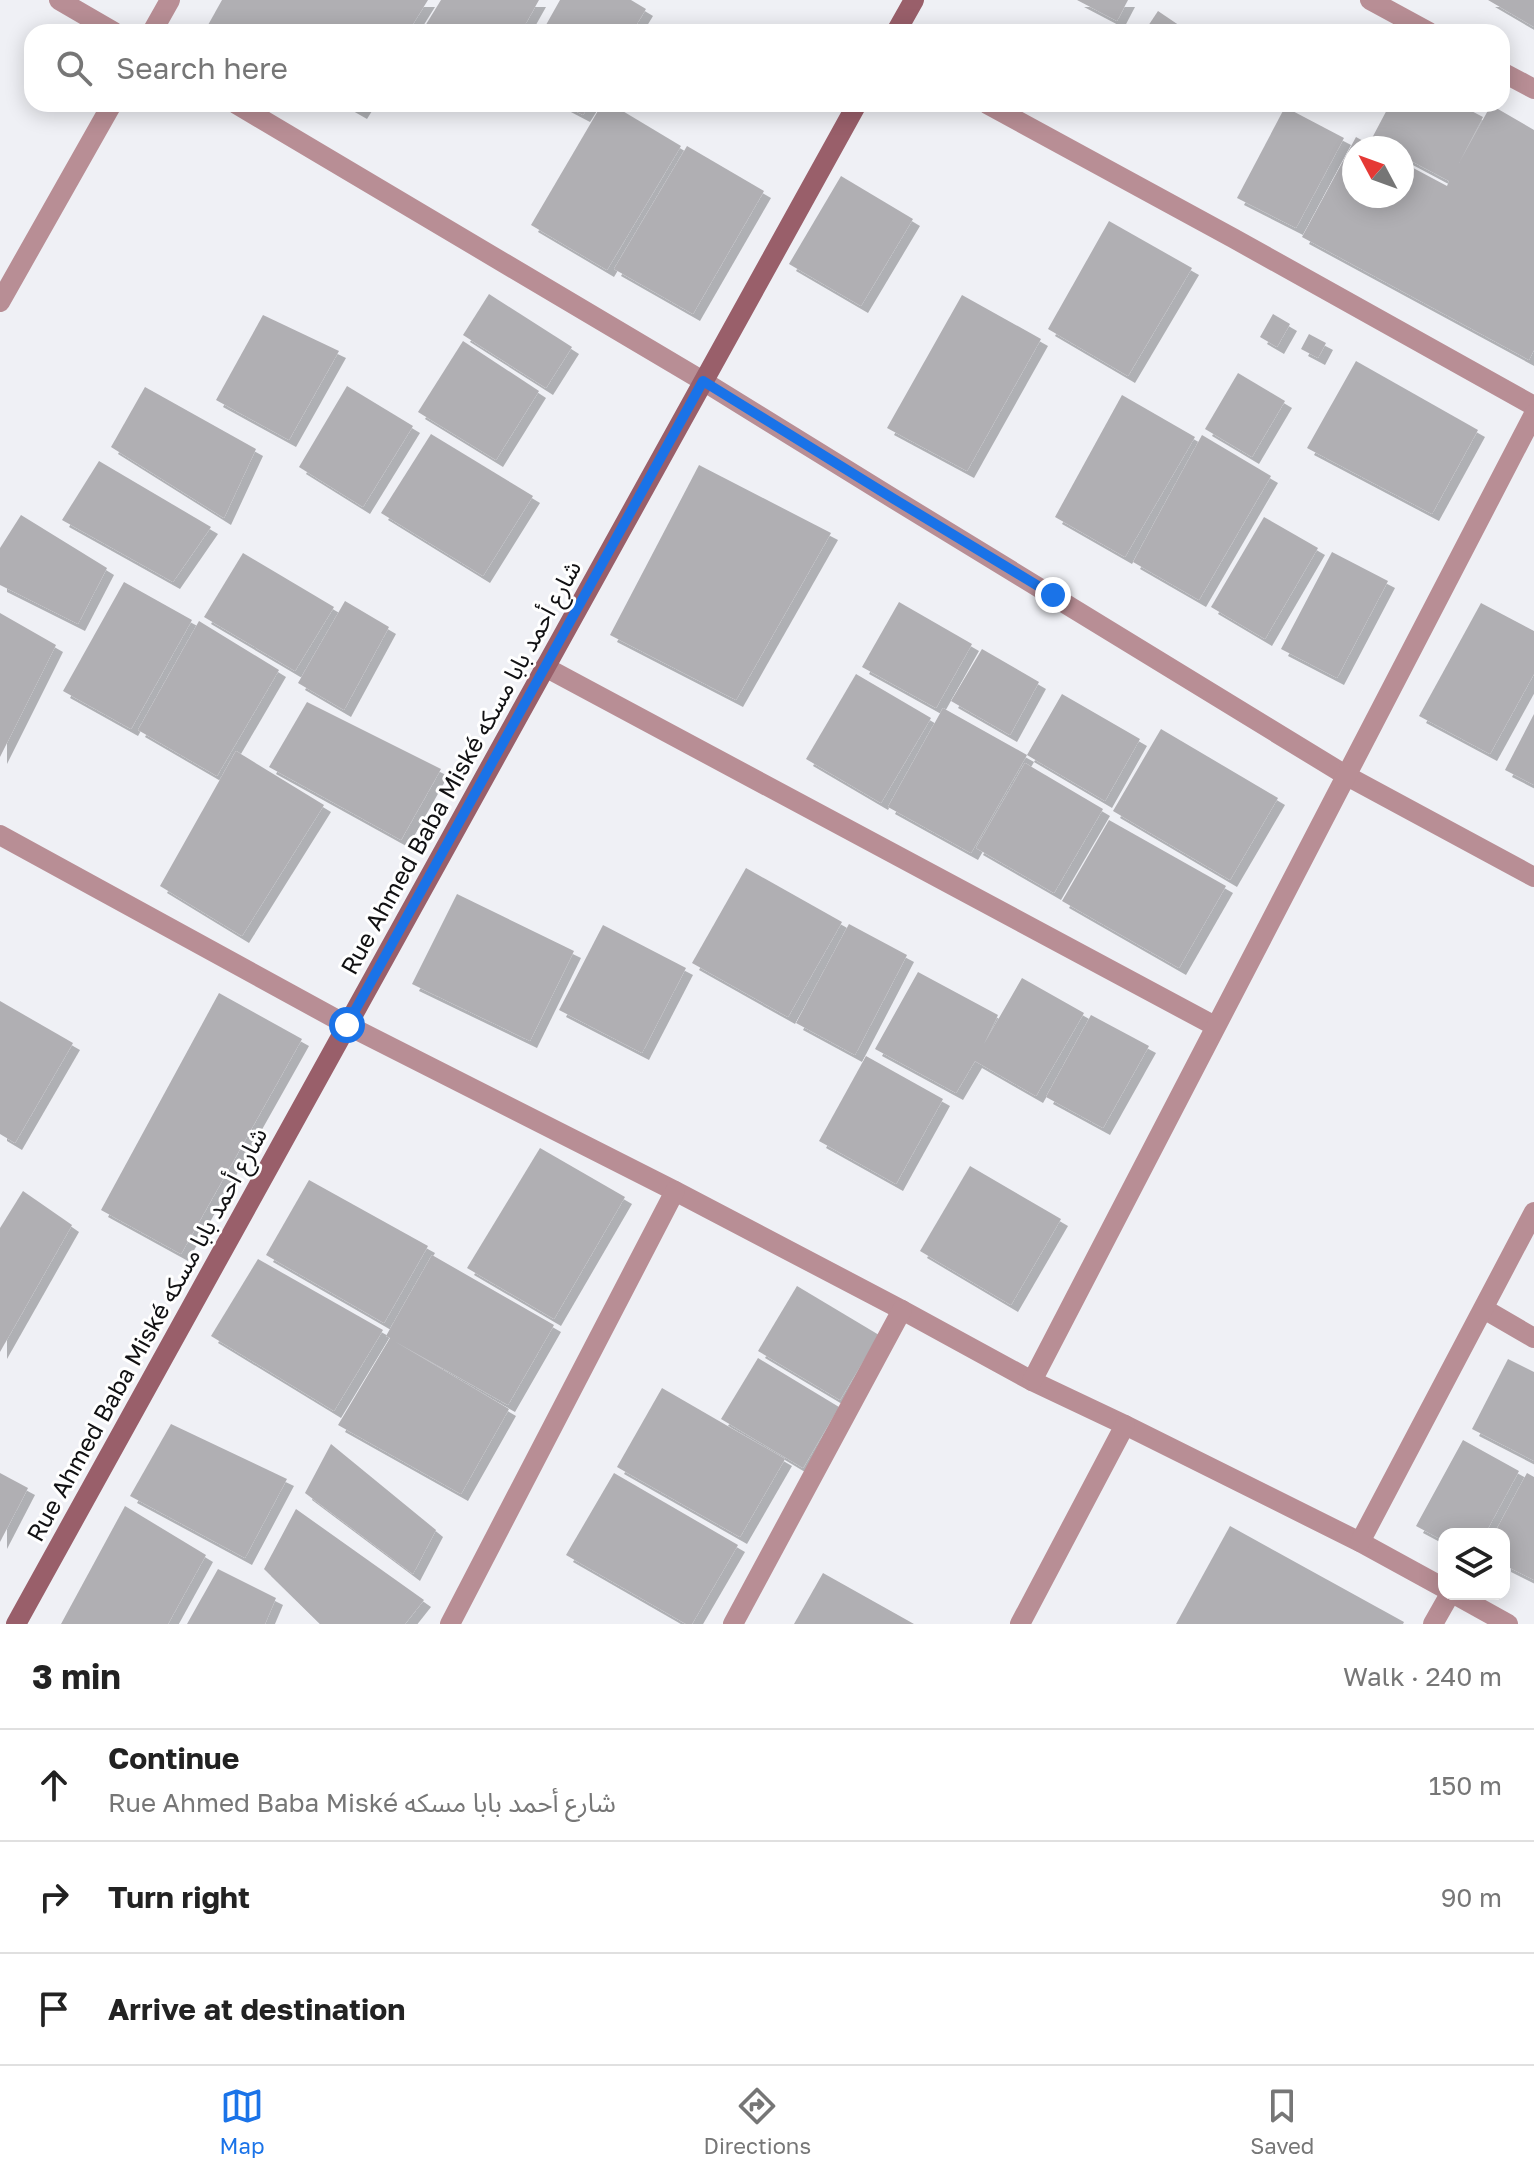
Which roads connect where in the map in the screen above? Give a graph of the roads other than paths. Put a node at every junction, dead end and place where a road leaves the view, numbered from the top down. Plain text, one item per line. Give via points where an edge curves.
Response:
1 (59, 0) edge
2 (170, 0) edge
3 (914, 0) edge
4 (1370, 0) edge
5 (100, 24) edge
6 (156, 24) edge
7 (900, 24) edge
8 (1414, 24) edge
9 (1510, 76) edge
10 (1534, 89) edge
11 (107, 112) edge
12 (249, 112) edge
13 (853, 112) edge
14 (1002, 112) edge
15 (0, 302) edge
16 (703, 381) junction
17 (1534, 406) edge
18 (1534, 414) edge
19 (545, 667) junction
20 (1347, 776) junction
21 (0, 835) edge
22 (1534, 877) edge
23 (347, 1025) junction
24 (1215, 1026) junction
25 (675, 1191) junction
26 (1534, 1212) edge
27 (1484, 1309) junction
28 (902, 1310) junction
29 (1534, 1338) edge
30 (1032, 1381) junction
31 (1125, 1425) junction
32 (1360, 1542) junction
33 (1438, 1585) edge
34 (1448, 1600) edge
35 (1463, 1600) edge
36 (16, 1624) edge
37 (450, 1624) edge
38 (733, 1624) edge
39 (1020, 1624) edge
40 (1433, 1624) edge
41 (1508, 1624) edge

1 - 5 street
2 - 6 street
3 - 7 street
4 - 8 street
9 - 10 street
11 - 15 street
12 - 16 street
13 - 16 street, Rue Ahmed Baba Miské شارع أحمد بابا مسكه
14 - 17 street
16 - 19 street, Rue Ahmed Baba Miské شارع أحمد بابا مسكه
16 - 20 street
18 - 20 street
19 - 23 street, Rue Ahmed Baba Miské شارع أحمد بابا مسكه
19 - 24 street
20 - 22 street
20 - 24 street
21 - 23 street
23 - 25 street
23 - 36 street, Rue Ahmed Baba Miské شارع أحمد بابا مسكه
24 - 30 street
25 - 28 street
25 - 37 street
26 - 27 street
27 - 29 street
27 - 32 street
28 - 30 street
28 - 38 street
30 - 31 street
31 - 32 street
31 - 39 street
32 - 33 street
34 - 40 street
35 - 41 street

